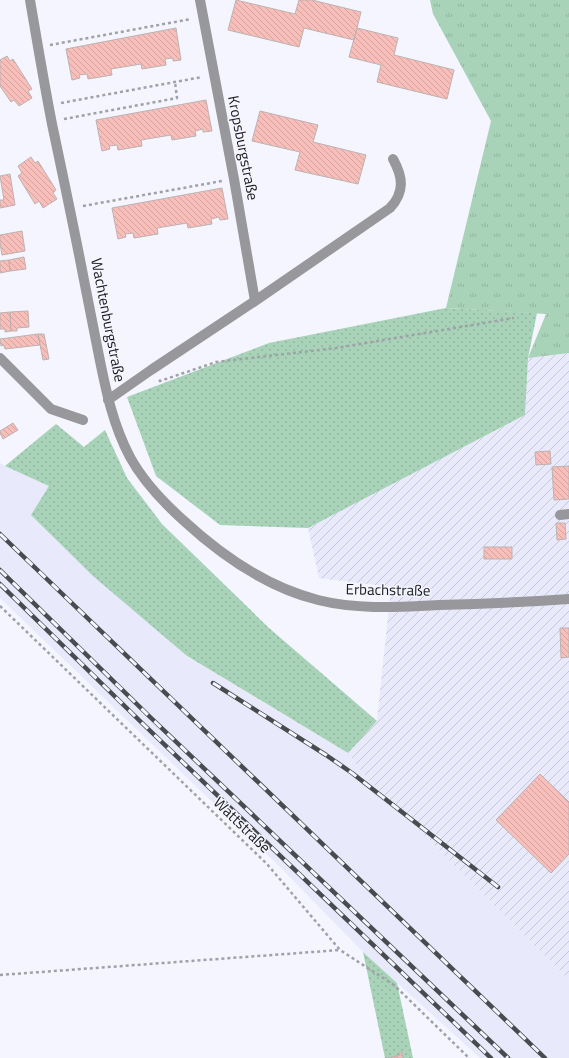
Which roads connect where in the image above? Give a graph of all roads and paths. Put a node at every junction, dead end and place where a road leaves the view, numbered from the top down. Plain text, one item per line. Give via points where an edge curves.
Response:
1 (30, 0) edge
2 (200, 0) edge
3 (203, 17) junction
4 (38, 47) junction
5 (214, 75) junction
6 (175, 82) junction
7 (49, 106) junction
8 (52, 122) junction
9 (394, 159) dead end
10 (234, 179) junction
11 (71, 209) junction
12 (255, 302) junction
13 (514, 318) dead end
14 (0, 358) edge
15 (151, 370) junction
16 (108, 400) junction
17 (83, 420) dead end
18 (569, 599) edge
19 (0, 606) edge
20 (340, 950) junction
21 (0, 975) edge
22 (469, 1058) edge

1 - 4 street, Wachtenburgstraße
2 - 3 street, Kropsburgstraße
3 - 4 path
3 - 5 street, Kropsburgstraße
4 - 7 street, Wachtenburgstraße
5 - 6 path
5 - 10 street, Kropsburgstraße
6 - 7 path
6 - 8 path via 177,98
7 - 8 street, Wachtenburgstraße
8 - 11 street, Wachtenburgstraße
9 - 12 street, Wachtenburgstraße via 402,186 398,198 390,208
10 - 11 path
10 - 12 street, Kropsburgstraße
11 - 16 street, Wachtenburgstraße
12 - 15 street, Wachtenburgstraße
13 - 15 path via 336,348 216,362 160,381
14 - 17 street via 51,409
15 - 16 street, Wachtenburgstraße
16 - 18 street, Erbachstraße via 119,435 152,489 209,543 270,583 303,596 366,607
19 - 20 path, Wattstraße via 268,864
20 - 21 path
20 - 22 path, Wattstraße via 394,985

